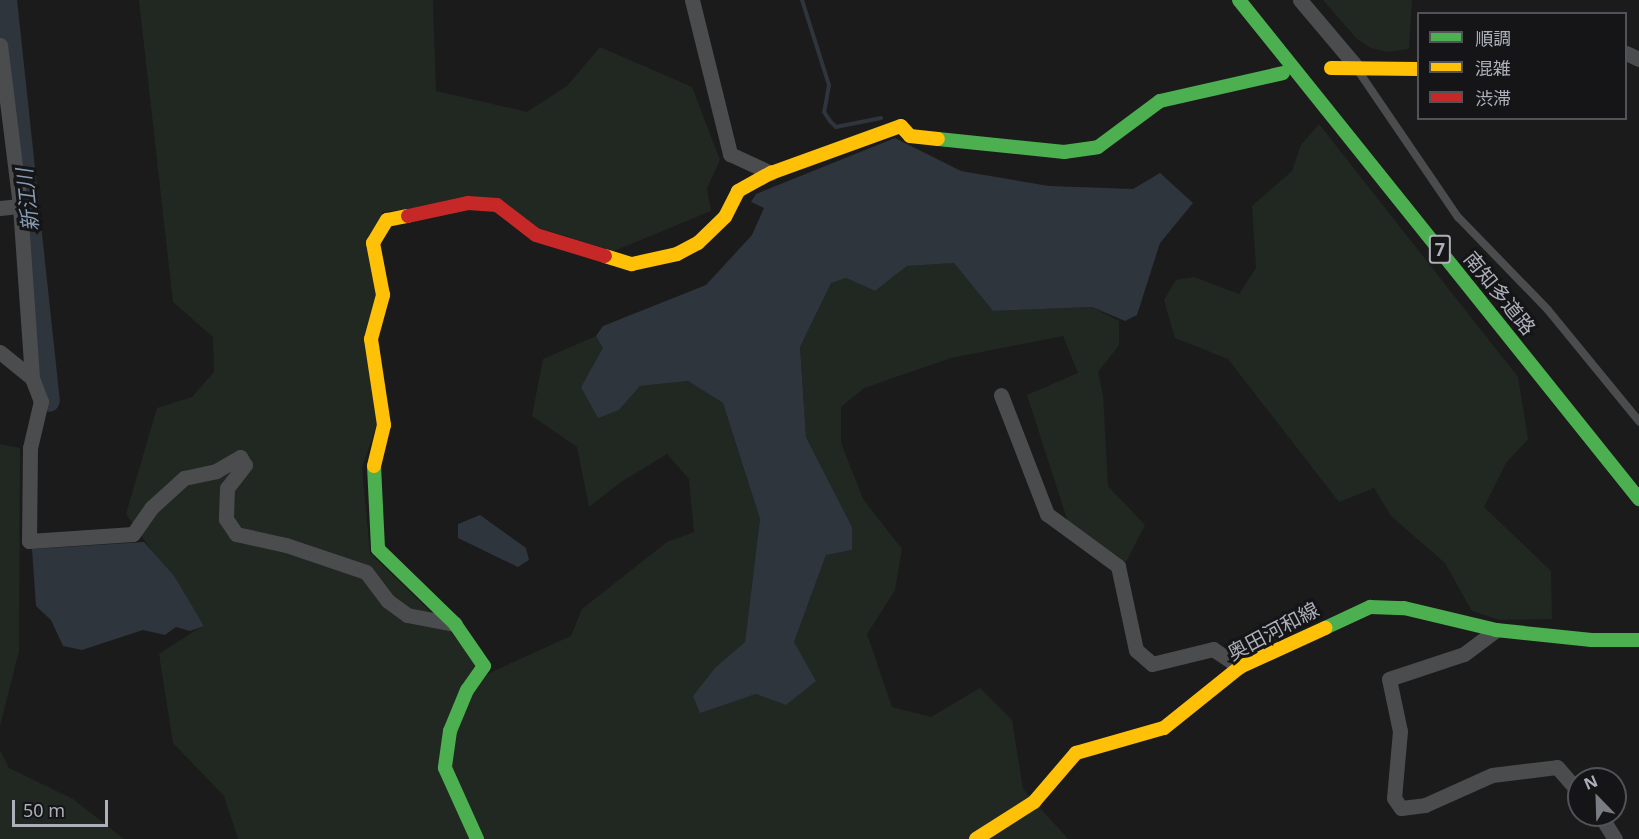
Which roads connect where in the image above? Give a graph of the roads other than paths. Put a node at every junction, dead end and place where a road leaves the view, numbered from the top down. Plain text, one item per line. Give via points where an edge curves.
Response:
1 (692, 0) edge
2 (1239, 0) edge
3 (1300, 0) edge
4 (0, 45) edge
5 (1355, 65) junction
6 (1417, 69) edge
7 (1283, 73) dead end
8 (1325, 73) dead end
9 (771, 173) junction
10 (20, 206) junction
11 (0, 208) edge
12 (0, 352) edge
13 (32, 378) junction
14 (1001, 395) dead end
15 (1639, 421) edge
16 (1639, 499) edge
17 (455, 624) junction
18 (1496, 630) junction
19 (1639, 640) edge
20 (1240, 667) junction
21 (1567, 778) edge
22 (477, 839) edge
23 (976, 839) edge

1 - 9 street via 730,154
2 - 16 main road, 南知多道路 / 7
3 - 5 street
4 - 10 street
5 - 6 main road
5 - 8 main road
5 - 15 lane via 1458,217 1548,310
7 - 9 main road via 1160,101 1098,147 1064,152 910,136 901,126
9 - 17 main road via 738,191 725,217 698,243 677,254 632,264 536,235 497,205 468,203 387,220 373,243 383,296 371,339 384,425 373,468 378,549
10 - 11 street
10 - 13 street
12 - 13 street
13 - 17 street via 41,401 30,448 29,541 133,534 151,508 184,478 216,471 240,457 245,465 227,488 226,519 236,534 286,545 366,572 388,602 407,615
14 - 20 street via 1047,514 1118,566 1136,650 1152,664 1213,649
17 - 22 main road via 484,666 468,690 450,731 445,768
18 - 19 main road, 奥田河和線 via 1591,640
18 - 20 main road, 奥田河和線 via 1404,608 1370,607
18 - 21 street via 1464,654 1389,679 1400,731 1394,798 1401,808 1425,805 1492,776 1557,767
20 - 23 main road, 奥田河和線 via 1164,728 1076,753 1034,802

